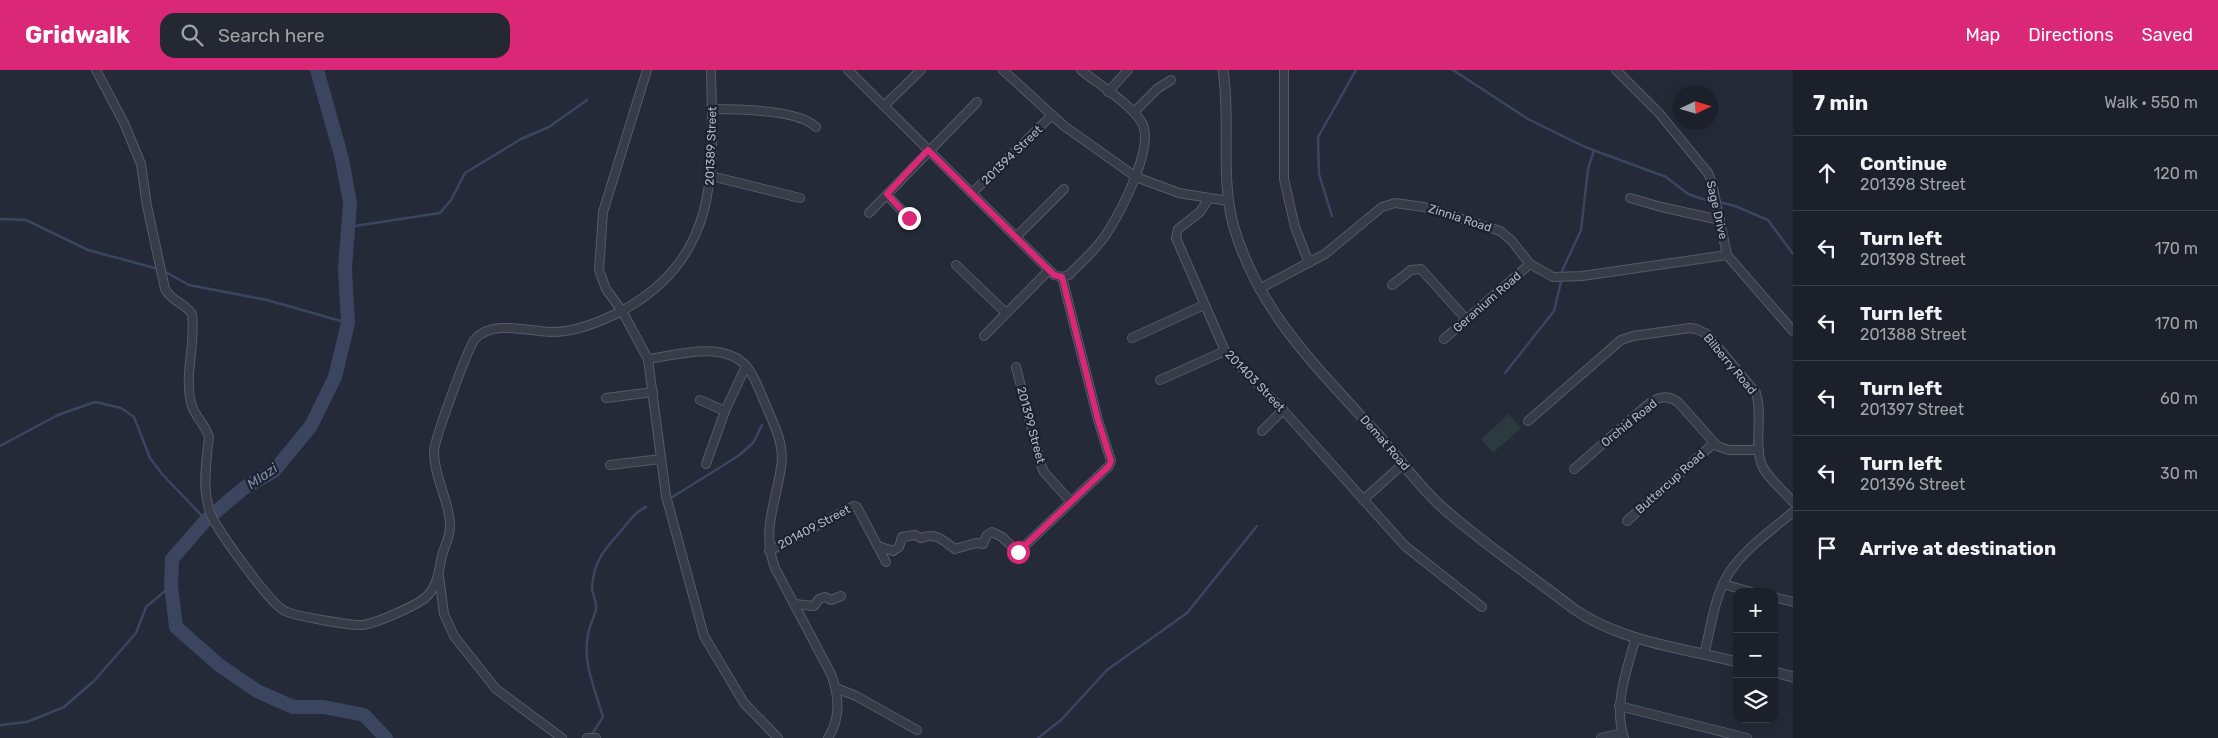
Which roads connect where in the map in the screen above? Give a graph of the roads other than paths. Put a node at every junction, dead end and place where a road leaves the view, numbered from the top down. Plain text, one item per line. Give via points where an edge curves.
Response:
1 (96, 70) edge
2 (647, 70) edge
3 (711, 70) edge
4 (848, 70) edge
5 (921, 70) edge
6 (1003, 70) edge
7 (1081, 70) edge
8 (1128, 70) edge
9 (1223, 70) edge
10 (1284, 70) edge
11 (1616, 70) edge
12 (1171, 80) dead end
13 (1108, 92) junction
14 (977, 102) dead end
15 (884, 106) junction
16 (712, 109) junction
17 (1134, 112) junction
18 (1051, 116) junction
19 (816, 127) dead end
20 (928, 150) junction
21 (711, 176) junction
22 (1136, 177) junction
23 (1064, 189) dead end
24 (972, 193) junction
25 (887, 194) junction
26 (800, 198) dead end
27 (1209, 198) junction
28 (1630, 198) dead end
29 (1228, 201) junction
30 (869, 213) dead end
31 (909, 218) dead end
32 (1720, 220) junction
33 (1016, 237) junction
34 (1727, 255) junction
35 (1309, 263) junction
36 (1530, 264) junction
37 (956, 265) dead end
38 (1049, 270) junction
39 (1062, 277) junction
40 (1392, 286) dead end
41 (1259, 289) junction
42 (1204, 305) junction
43 (622, 311) junction
44 (1006, 313) junction
45 (1466, 319) junction
46 (1793, 331) edge
47 (984, 336) dead end
48 (1132, 338) dead end
49 (1444, 339) dead end
50 (1224, 351) junction
51 (648, 359) junction
52 (746, 366) junction
53 (1016, 367) dead end
54 (1160, 380) dead end
55 (652, 392) junction
56 (606, 398) dead end
57 (700, 400) dead end
58 (1283, 410) junction
59 (726, 411) junction
60 (1528, 422) dead end
61 (1262, 431) dead end
62 (1714, 443) junction
63 (1759, 450) junction
64 (661, 459) junction
65 (706, 464) dead end
66 (1404, 464) junction
67 (610, 465) dead end
68 (1574, 469) dead end
69 (1363, 500) junction
70 (1071, 502) junction
71 (1793, 502) edge
72 (1793, 512) edge
73 (1627, 521) dead end
74 (878, 546) junction
75 (769, 551) junction
76 (886, 562) dead end
77 (439, 574) junction
78 (1723, 584) junction
79 (1737, 588) edge
80 (841, 596) dead end
81 (1778, 598) edge
82 (1793, 602) edge
83 (794, 604) junction
84 (1482, 607) dead end
85 (1636, 637) junction
86 (1704, 654) junction
87 (1733, 661) edge
88 (1778, 673) edge
89 (1793, 677) edge
90 (836, 688) junction
91 (1619, 706) junction
92 (917, 730) dead end
93 (1623, 736) edge
94 (562, 738) edge
95 (588, 738) edge
96 (596, 738) edge
97 (778, 738) edge
98 (828, 738) edge
99 (1601, 738) edge
100 (1747, 738) edge

1 - 77 street via 142,164 165,289 173,300 192,314 190,402 208,437 206,496 211,515 229,544 264,592 283,610 299,616 355,625 377,621 421,601 431,592
2 - 43 street via 602,218 599,263 602,280
3 - 16 street, 201389 Street
4 - 15 street
5 - 15 street
6 - 18 street
7 - 13 street
8 - 13 street
9 - 29 street, Demat Road via 1227,104
10 - 35 street via 1284,179 1295,227
11 - 32 street, Sage Drive via 1658,113 1708,173
12 - 17 street
13 - 17 street
14 - 20 street
15 - 20 street
16 - 19 street via 752,110 807,120
16 - 21 street, 201389 Street
17 - 22 street via 1143,124 1146,143
18 - 22 street
18 - 24 street, 201394 Street
20 - 24 street
20 - 25 street
21 - 26 street
21 - 43 street, 201389 Street via 701,224 685,254 652,292
22 - 27 street via 1179,193
22 - 39 street via 1107,233 1069,275
23 - 33 street
24 - 33 street
25 - 30 street
25 - 31 street
27 - 29 street
27 - 42 street, 201403 Street via 1200,212 1178,229 1176,238
28 - 32 street
29 - 41 street, Demat Road via 1241,251
32 - 34 street, Sage Drive
33 - 38 street
34 - 36 street, Zinnia Road via 1582,276 1552,277
34 - 46 street, Sage Drive
35 - 36 street, Zinnia Road via 1339,244 1382,207 1400,203 1424,207 1500,231
35 - 41 street, Zinnia Road
36 - 45 street, Geranium Road
37 - 44 street
38 - 39 street
38 - 44 street
39 - 70 street via 1111,461
40 - 45 street via 1410,270 1422,269
41 - 66 street, Demat Road via 1291,337
42 - 48 street
42 - 50 street, 201403 Street
43 - 51 street
43 - 77 street, 201389 Street via 569,331 491,330 476,338 468,349 434,449 434,461 451,527
44 - 47 street
45 - 49 street, Geranium Road
50 - 54 street
50 - 58 street, 201403 Street
51 - 52 street via 717,351 733,356
51 - 55 street
52 - 59 street
52 - 75 street via 754,377 777,432 782,454 768,531
53 - 70 street, 201399 Street via 1041,465
55 - 56 street
55 - 64 street
57 - 59 street
58 - 61 street
58 - 69 street, 201403 Street
59 - 65 street
60 - 63 street, Bilberry Road via 1621,340 1696,329 1707,334 1756,392
62 - 63 street via 1729,450
62 - 68 street, Orchid Road via 1678,402 1659,398
62 - 73 street, Buttercup Road
63 - 71 street, Bilberry Road via 1765,470
64 - 67 street
64 - 97 street via 668,508 704,636 744,703
66 - 69 street
66 - 85 street, Demat Road via 1452,515 1574,609 1601,626
69 - 84 street, 201403 Street via 1419,559
70 - 74 street via 1016,554 1002,537 992,532 983,544 976,542 955,549 945,540 916,535 902,537 899,548 893,552
72 - 78 street via 1734,567
74 - 75 street, 201409 Street via 854,506
74 - 76 street, 201409 Street
75 - 83 street
77 - 94 street via 444,614 454,636 496,689
78 - 79 street
78 - 86 street
80 - 83 street via 832,600 819,599 814,606
81 - 82 street
83 - 90 street
85 - 86 street, Demat Road
85 - 91 street
86 - 87 street, Demat Road
88 - 89 street
90 - 92 street
90 - 98 street via 836,719
91 - 93 street
91 - 100 street
93 - 99 street
95 - 96 street

